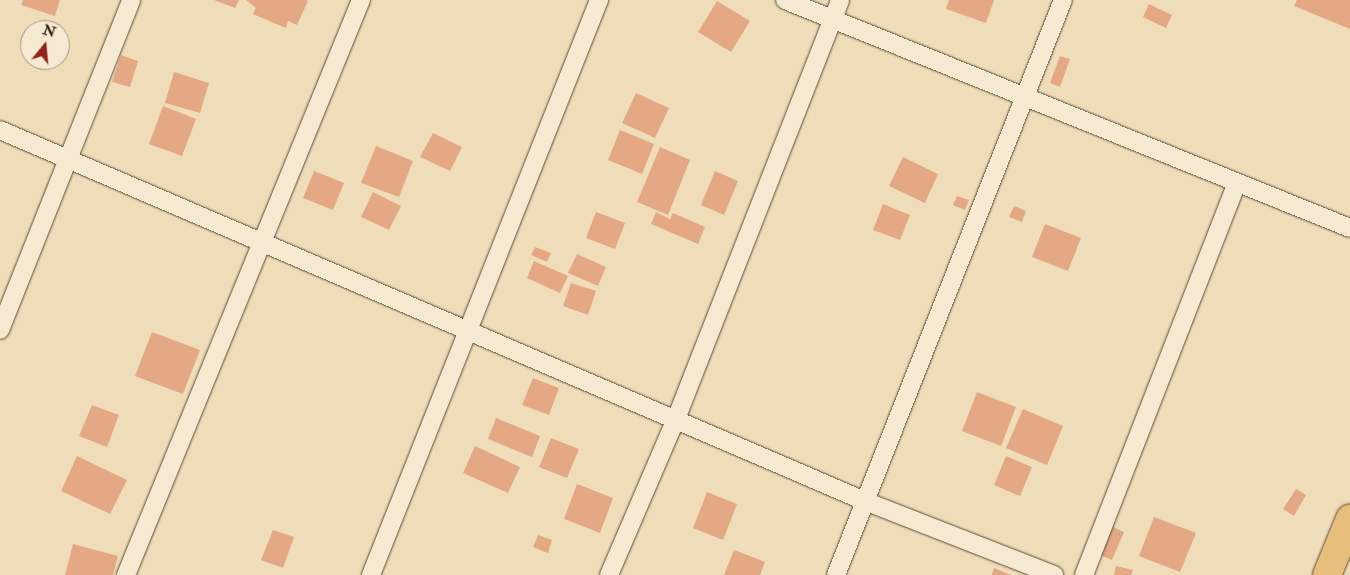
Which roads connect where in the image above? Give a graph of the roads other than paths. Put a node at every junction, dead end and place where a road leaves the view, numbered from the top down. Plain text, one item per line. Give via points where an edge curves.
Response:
1 (131, 0) edge
2 (361, 0) edge
3 (599, 0) edge
4 (785, 0) edge
5 (840, 0) edge
6 (1063, 0) edge
7 (833, 19) junction
8 (1024, 97) junction
9 (0, 130) edge
10 (67, 160) junction
11 (1237, 183) junction
12 (1350, 228) edge
13 (262, 240) junction
14 (0, 330) edge
15 (470, 333) junction
16 (676, 420) junction
17 (867, 502) junction
18 (1350, 520) edge
19 (126, 575) edge
20 (371, 575) edge
21 (609, 575) edge
22 (836, 575) edge
23 (1054, 575) edge
24 (1084, 575) edge
25 (1327, 575) edge

1 - 10 street
2 - 13 street
3 - 15 street
4 - 7 street
5 - 7 street
6 - 8 street
7 - 8 street
7 - 16 street
8 - 11 street
8 - 17 street
9 - 10 street
10 - 13 street
10 - 14 street
11 - 12 street
11 - 24 street
13 - 15 street
13 - 19 street
15 - 16 street
15 - 20 street
16 - 17 street
16 - 21 street
17 - 22 street
17 - 23 street
18 - 25 highway

